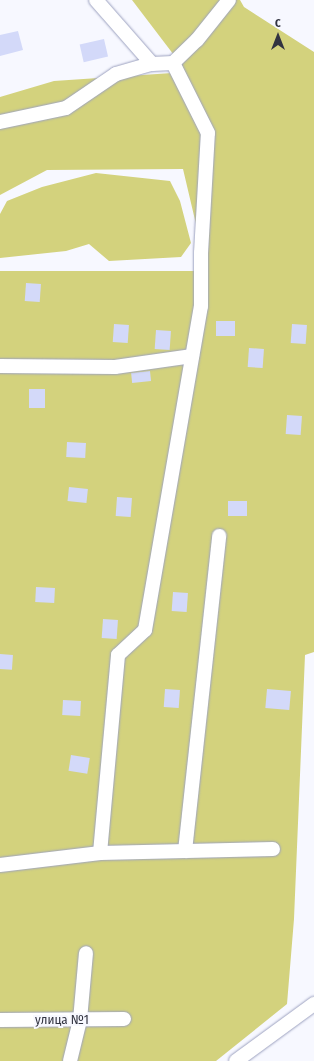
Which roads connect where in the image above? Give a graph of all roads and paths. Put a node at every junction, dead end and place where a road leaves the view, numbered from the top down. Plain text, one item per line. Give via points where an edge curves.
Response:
1 (96, 0) edge
2 (229, 0) edge
3 (173, 63) junction
4 (152, 64) junction
5 (0, 122) edge
6 (192, 356) junction
7 (0, 366) edge
8 (219, 536) dead end
9 (274, 849) dead end
10 (185, 851) junction
11 (100, 853) junction
12 (0, 865) edge
13 (86, 953) dead end
14 (314, 1004) edge
15 (124, 1019) dead end
16 (0, 1020) edge
17 (80, 1020) junction
18 (240, 1060) edge
19 (70, 1061) edge

1 - 4 street
2 - 3 street via 197,40
3 - 4 street
3 - 6 street via 208,133 201,253 201,306
4 - 5 street via 116,74 66,108
6 - 7 street via 115,367
6 - 11 street via 145,630 118,655
8 - 10 street
9 - 10 street
10 - 11 street
11 - 12 street
13 - 17 street
14 - 18 street
15 - 17 street, улица №1
16 - 17 street, улица №1
17 - 19 street

